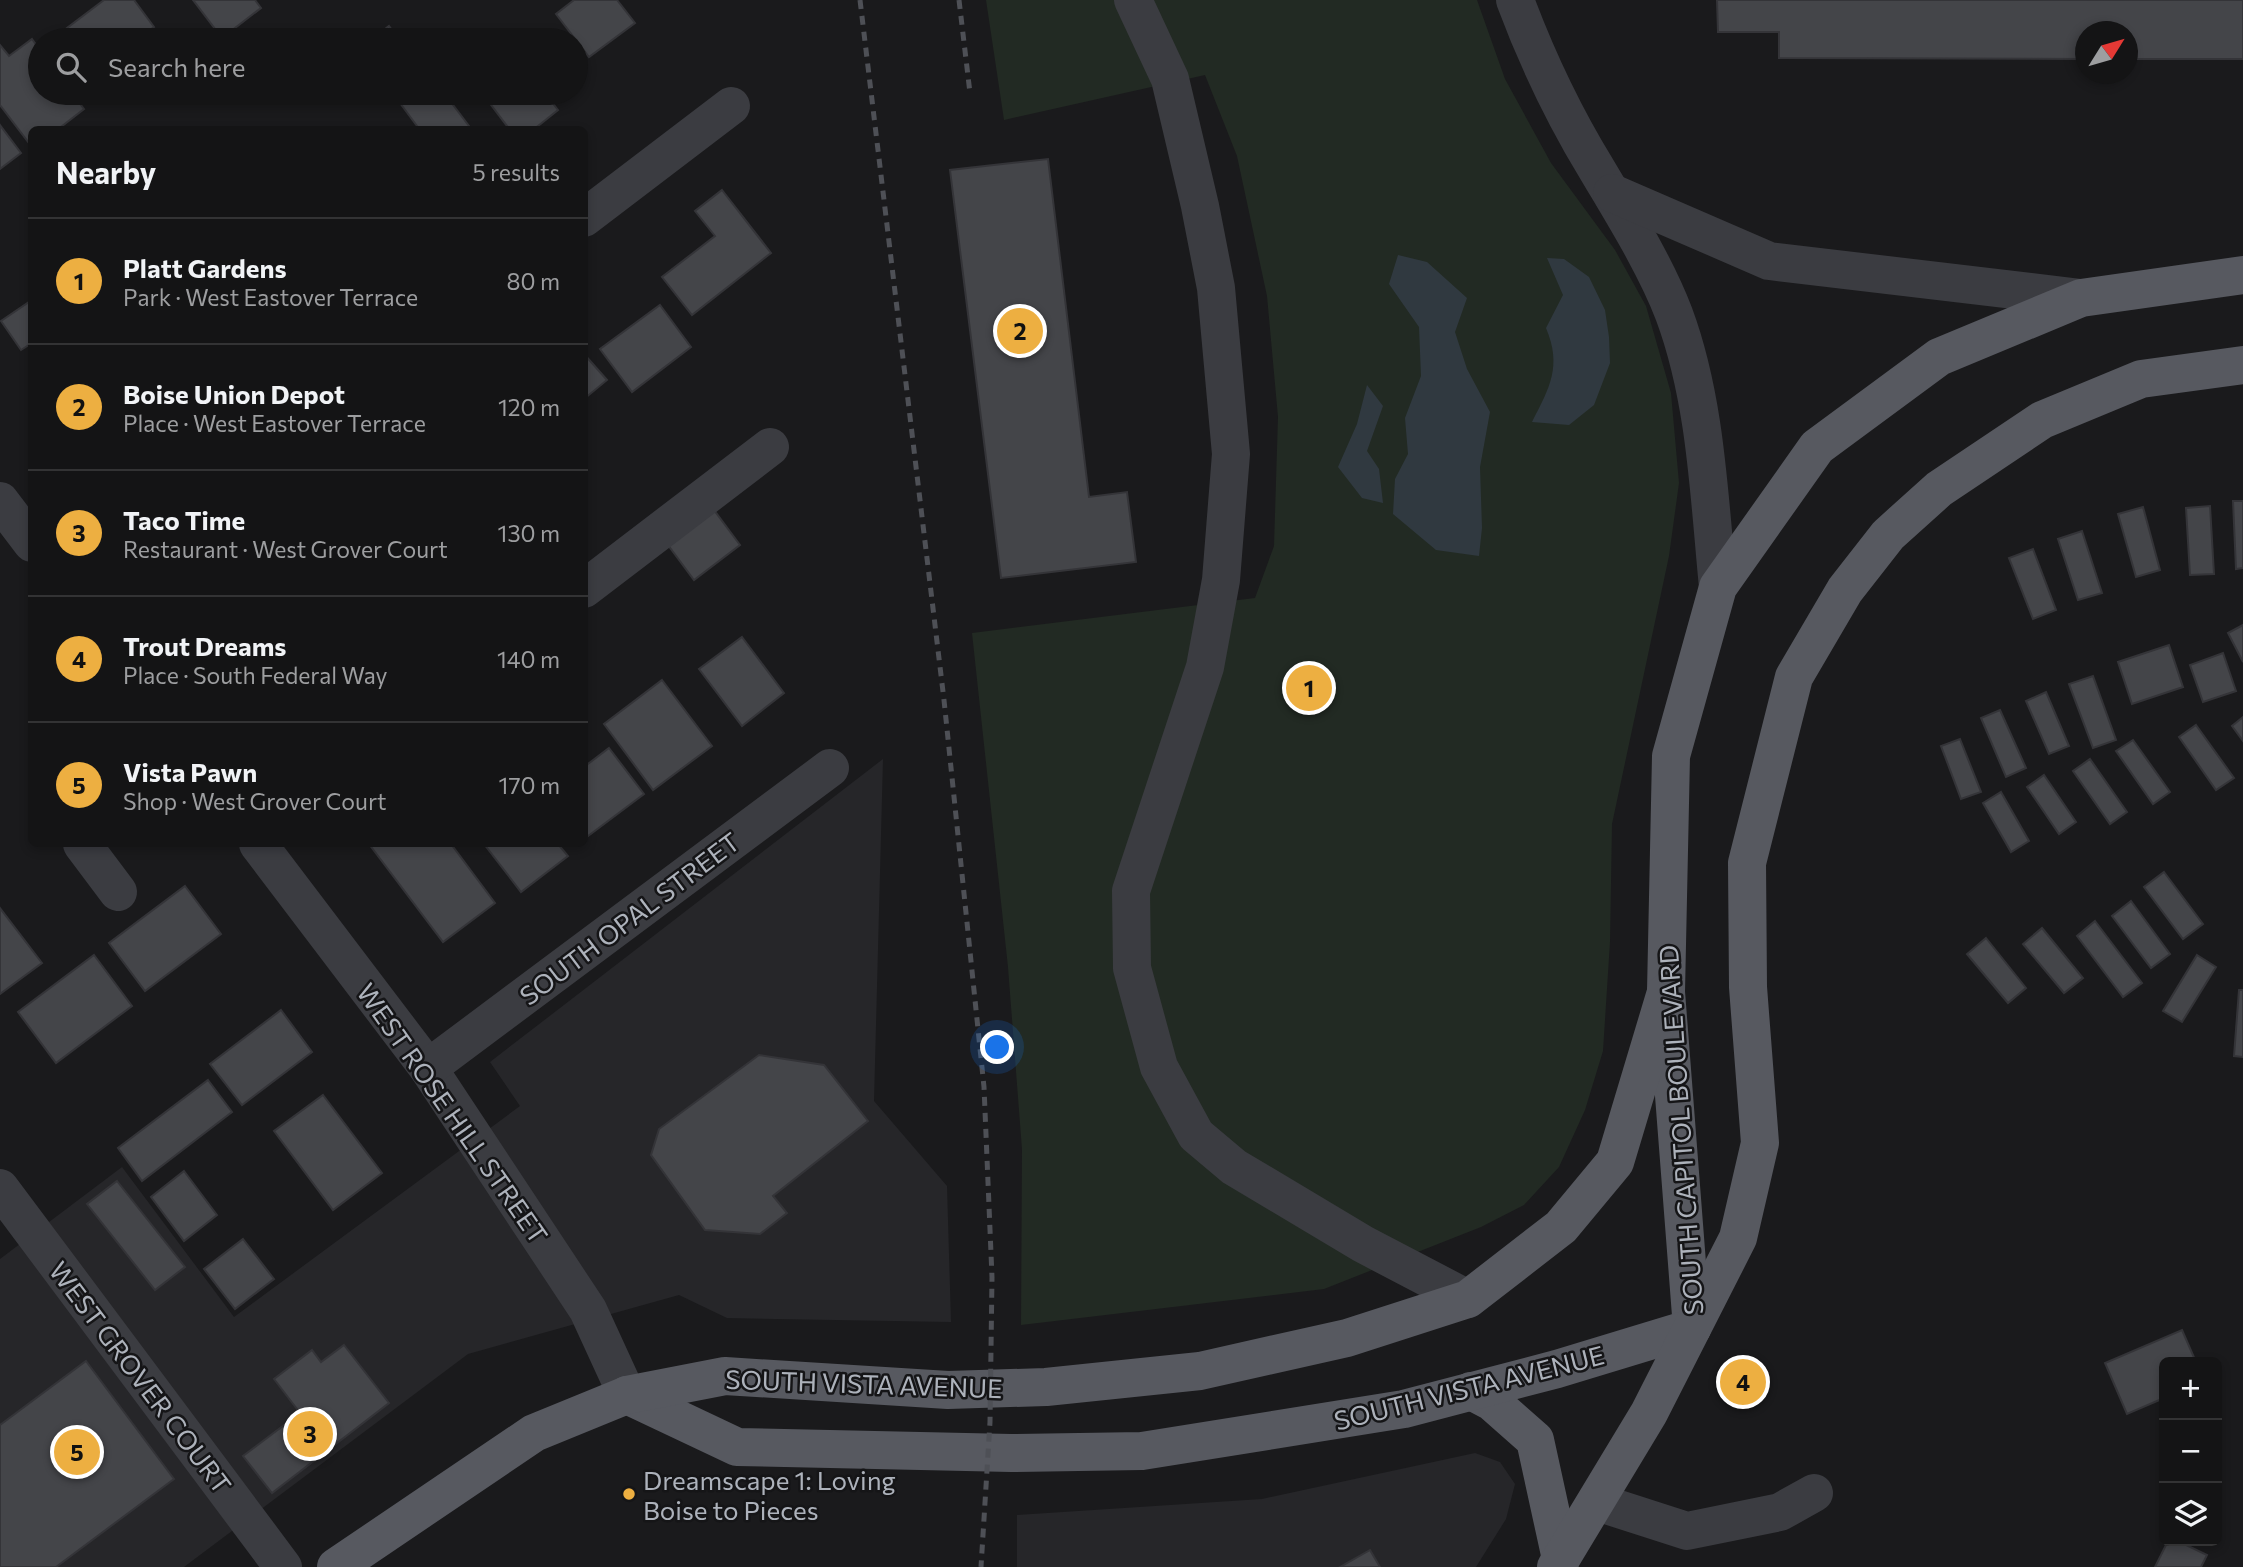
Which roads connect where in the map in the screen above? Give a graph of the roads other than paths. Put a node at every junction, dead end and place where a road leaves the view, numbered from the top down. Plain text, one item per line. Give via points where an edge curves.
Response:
1 (1133, 0) edge
2 (1515, 0) edge
3 (731, 106) dead end
4 (1612, 193) junction
5 (588, 215) edge
6 (2243, 275) edge
7 (2081, 298) junction
8 (2243, 365) edge
9 (770, 447) dead end
10 (0, 501) edge
11 (28, 538) edge
12 (588, 586) edge
13 (1718, 587) junction
14 (830, 768) dead end
15 (84, 847) edge
16 (260, 847) edge
17 (118, 892) dead end
18 (1666, 992) junction
19 (428, 1068) junction
20 (0, 1188) edge
21 (1468, 1299) junction
22 (1692, 1328) junction
23 (1471, 1391) junction
24 (627, 1395) junction
25 (1814, 1493) dead end
26 (1597, 1502) junction
27 (1558, 1563) edge
28 (283, 1567) edge
29 (336, 1567) edge

1 - 21 street via 1170,79 1200,206 1216,288 1231,454 1221,580 1205,667 1131,891 1132,968 1159,1068 1196,1135 1234,1167 1363,1244
2 - 4 street via 1541,68
3 - 5 street
4 - 7 street via 1769,261
4 - 13 street via 1674,313 1690,370 1702,430
6 - 7 main road, SOUTH CAPITOL BOULEVARD
7 - 13 main road, SOUTH CAPITOL BOULEVARD via 1939,356 1817,447
8 - 22 main road, SOUTH CAPITOL BOULEVARD via 2141,379 2042,420 1939,489 1888,535 1844,590 1794,677 1747,863 1748,987 1760,1143 1738,1238
9 - 12 street
10 - 11 street
13 - 18 main road, SOUTH CAPITOL BOULEVARD via 1671,756
14 - 19 street, SOUTH OPAL STREET
15 - 17 street
16 - 19 street, WEST ROSE HILL STREET
18 - 21 main road, SOUTH VISTA AVENUE via 1615,1163 1561,1227
18 - 22 main road, SOUTH CAPITOL BOULEVARD
19 - 24 street, WEST ROSE HILL STREET via 588,1310
20 - 28 street, WEST GROVER COURT
21 - 24 main road, SOUTH VISTA AVENUE via 1347,1338 1200,1371 1046,1387 947,1390 725,1376
22 - 23 main road, SOUTH VISTA AVENUE
22 - 26 main road
23 - 24 main road, SOUTH VISTA AVENUE via 1404,1409 1260,1434 1142,1451 1064,1453 737,1447
23 - 27 main road via 1492,1402 1535,1440
24 - 29 main road, SOUTH VISTA AVENUE via 534,1433
25 - 26 street via 1780,1512 1687,1531
26 - 27 main road

